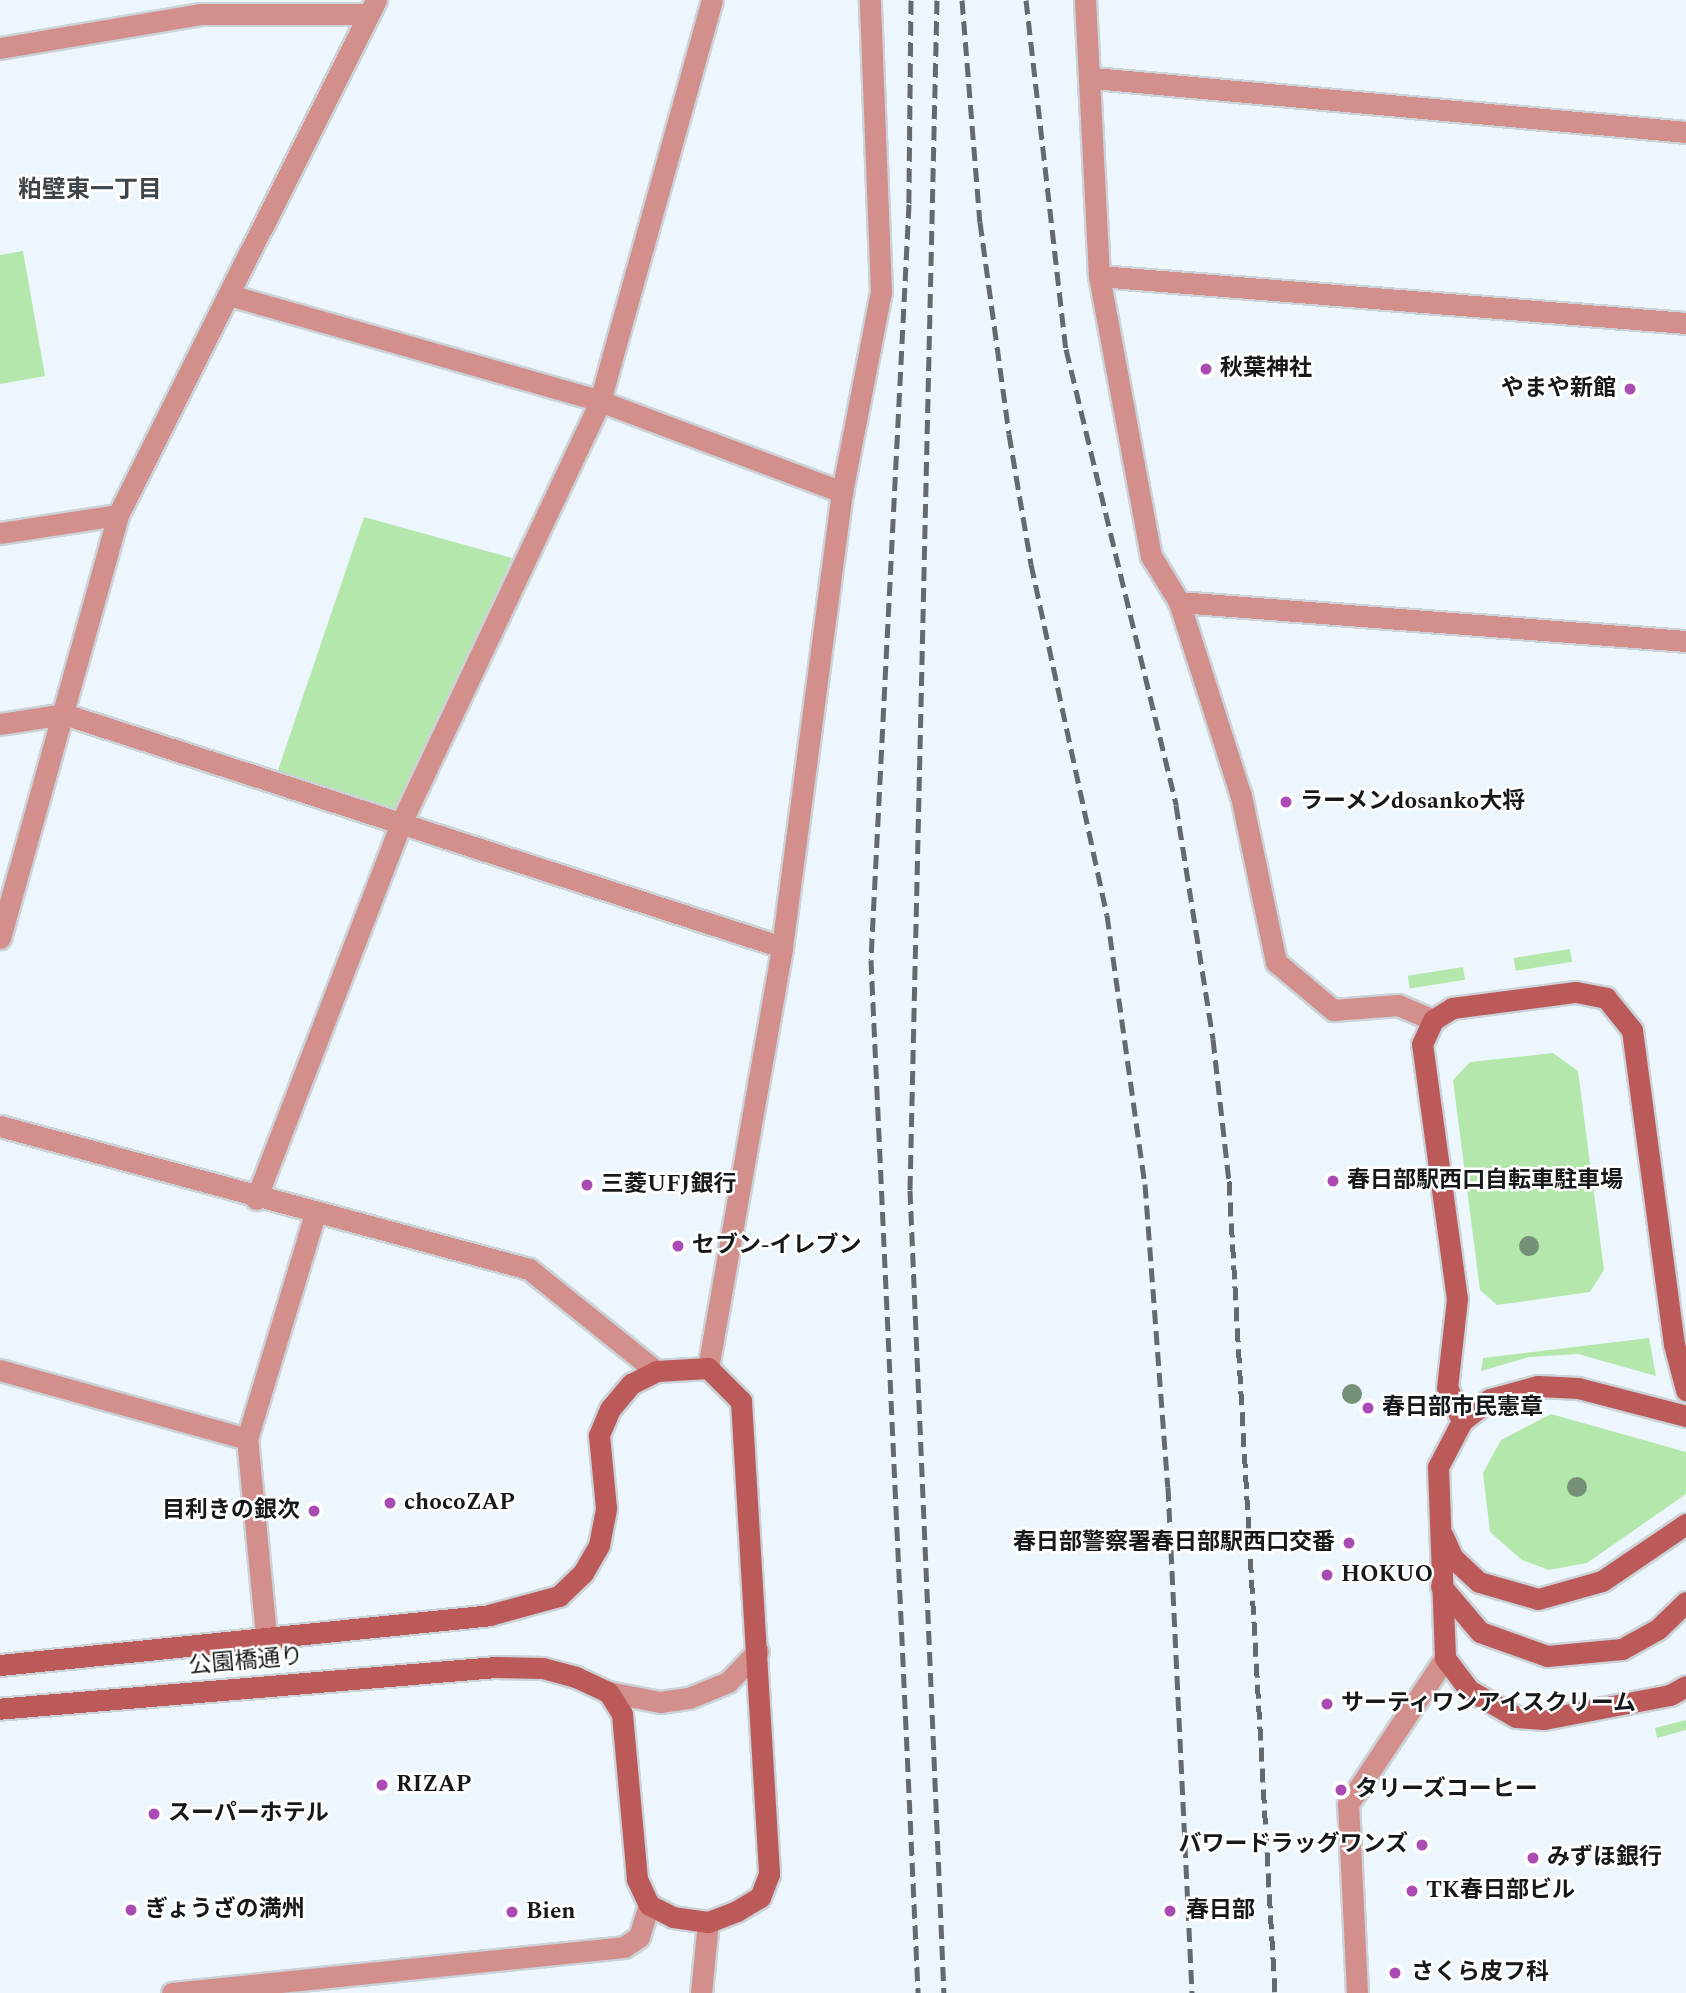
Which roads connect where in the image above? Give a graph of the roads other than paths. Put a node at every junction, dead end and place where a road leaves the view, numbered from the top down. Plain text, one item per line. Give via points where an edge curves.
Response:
1 (712, 0) edge
2 (870, 0) edge
3 (1085, 0) edge
4 (204, 7) edge
5 (371, 7) edge
6 (0, 48) edge
7 (1093, 78) junction
8 (1686, 132) edge
9 (1100, 276) junction
10 (229, 295) junction
11 (1686, 323) edge
12 (600, 401) junction
13 (842, 492) junction
14 (118, 515) junction
15 (0, 533) edge
16 (1179, 602) junction
17 (1686, 641) edge
18 (64, 714) junction
19 (0, 724) edge
20 (400, 825) junction
21 (0, 938) edge
22 (782, 947) junction
23 (1433, 1020) junction
24 (0, 1126) edge
25 (256, 1199) junction
26 (315, 1214) junction
27 (708, 1368) junction
28 (0, 1370) edge
29 (656, 1371) junction
30 (1686, 1391) edge
31 (1686, 1416) edge
32 (1462, 1421) junction
33 (247, 1439) junction
34 (1686, 1524) edge
35 (1440, 1527) junction
36 (1441, 1586) junction
37 (1686, 1602) edge
38 (266, 1635) junction
39 (758, 1651) junction
40 (1445, 1658) junction
41 (0, 1665) edge
42 (1686, 1686) edge
43 (608, 1692) junction
44 (0, 1709) edge
45 (649, 1905) junction
46 (708, 1922) junction
47 (172, 1993) edge
48 (701, 1993) edge
49 (1357, 1993) edge

1 - 12 street
2 - 13 street via 881,292
3 - 7 street
4 - 5 street
4 - 6 street
5 - 10 street
7 - 8 street
7 - 9 street
9 - 11 street
9 - 16 street via 1152,556
10 - 12 street
10 - 14 street
12 - 13 street
12 - 20 street
13 - 22 street
14 - 15 street
14 - 18 street
16 - 17 street
16 - 23 street via 1241,796 1276,962 1333,1010 1398,1005
18 - 19 street
18 - 20 street
18 - 21 street
20 - 22 street
20 - 25 street
22 - 27 street
23 - 30 street via 1452,1008 1576,992 1606,998 1632,1030 1674,1344
23 - 32 street via 1422,1044 1457,1298 1447,1388
24 - 25 street
25 - 26 street
26 - 29 street via 529,1269
26 - 33 street
27 - 29 street
27 - 39 street via 729,1382 747,1420
28 - 33 street
29 - 38 street, 公園橋通り via 631,1384 610,1409 599,1435 607,1508 599,1545 583,1573 559,1596 489,1615
31 - 32 street via 1578,1388 1538,1386 1490,1399
32 - 35 street via 1438,1467
33 - 38 street
34 - 35 street via 1602,1581 1538,1599 1479,1582 1453,1558
35 - 36 street
36 - 37 street via 1480,1632 1547,1656 1622,1649 1658,1629
36 - 40 street
38 - 41 street, 公園橋通り
39 - 43 street via 728,1682 689,1698 660,1702
39 - 46 street via 769,1874 760,1897
40 - 42 street via 1486,1704 1516,1717 1544,1719 1636,1702
40 - 49 street via 1348,1804
43 - 44 street, 公園橋通り via 542,1668 496,1667
43 - 45 street via 622,1714 638,1880
45 - 46 street via 673,1917
45 - 47 street via 639,1937 624,1947
46 - 48 street

